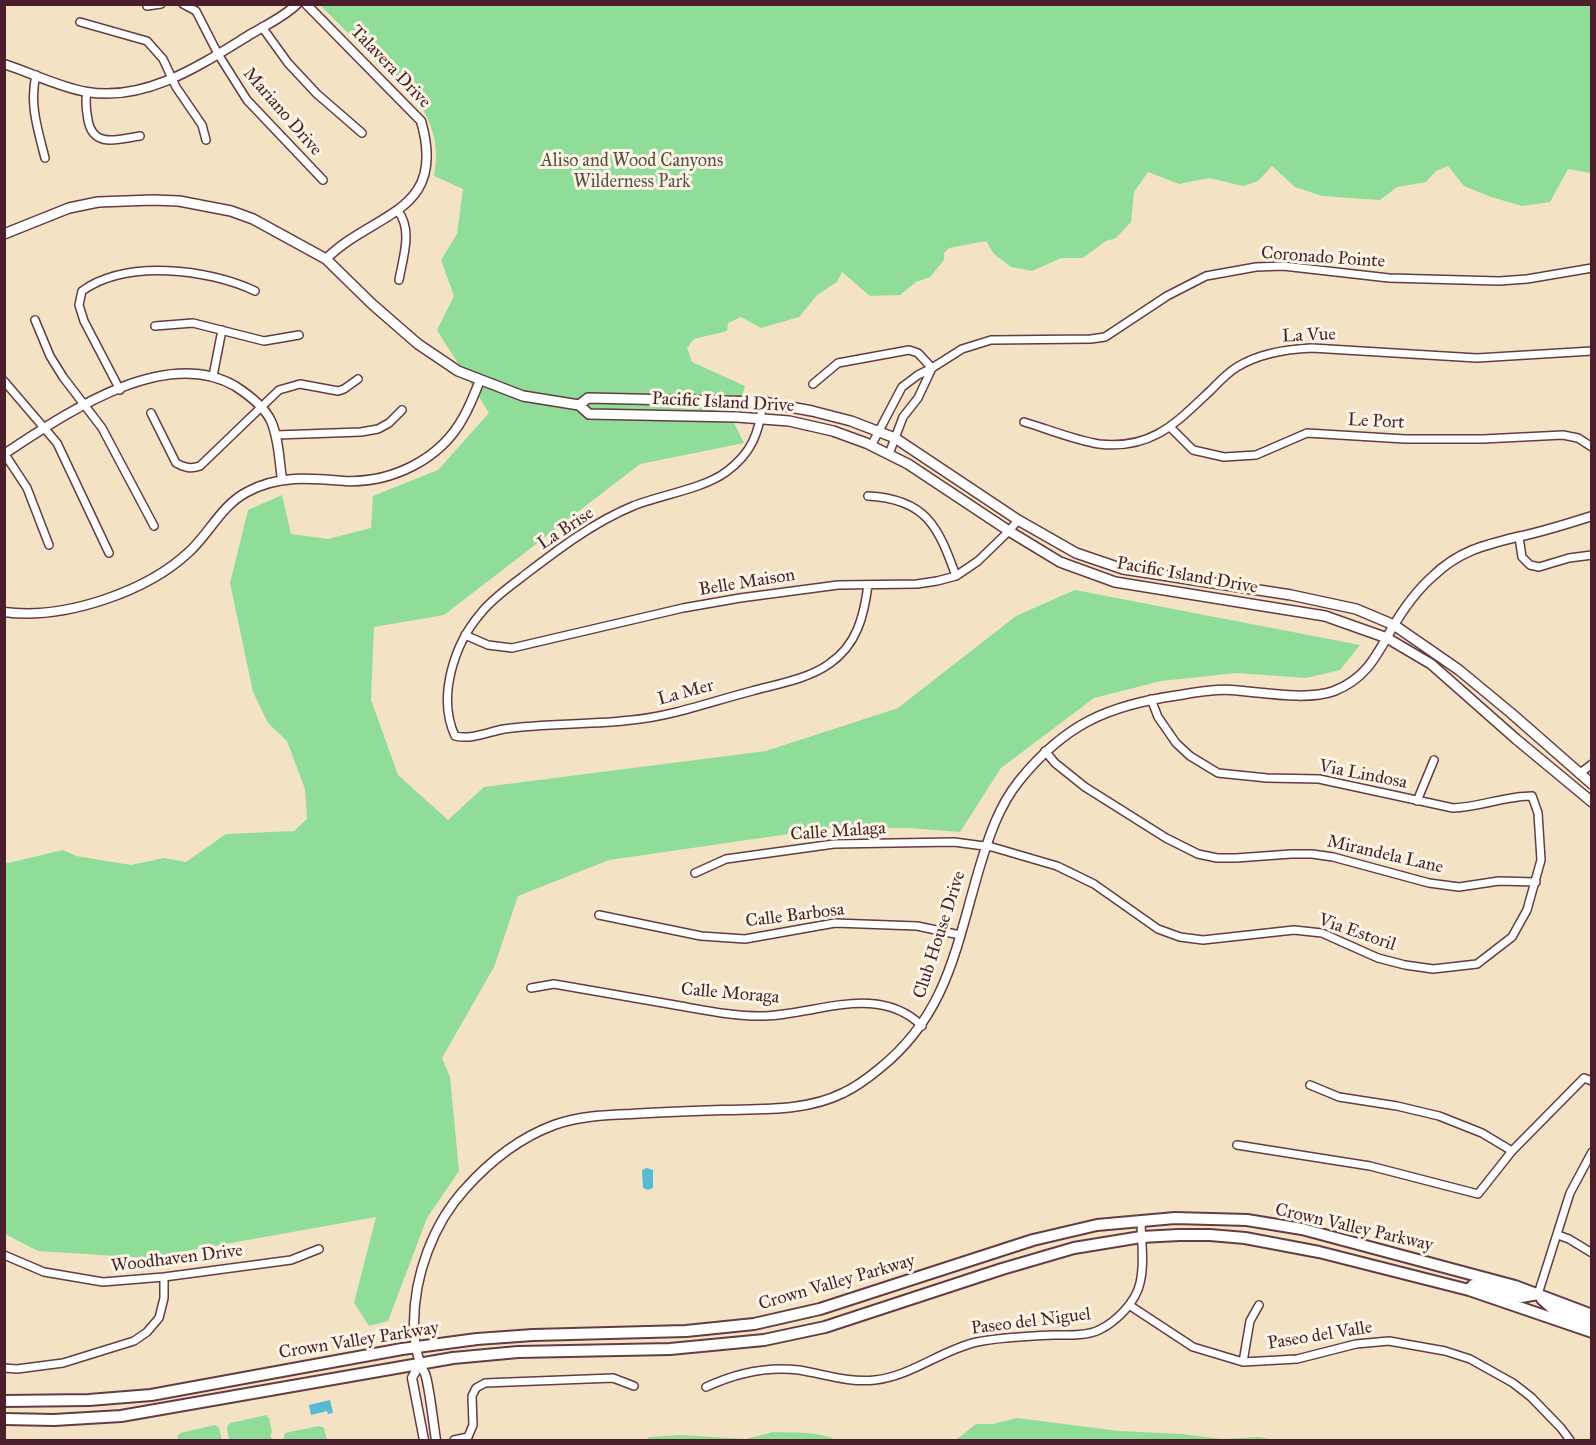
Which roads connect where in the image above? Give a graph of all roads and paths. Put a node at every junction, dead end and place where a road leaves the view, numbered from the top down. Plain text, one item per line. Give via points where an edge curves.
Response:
1 (161, 4) edge
2 (183, 4) edge
3 (297, 4) edge
4 (306, 4) edge
5 (147, 6) edge
6 (80, 22) dead end
7 (262, 27) junction
8 (218, 54) junction
9 (4, 64) edge
10 (36, 75) junction
11 (172, 79) junction
12 (87, 92) junction
13 (362, 133) dead end
14 (140, 136) dead end
15 (206, 140) dead end
16 (45, 158) dead end
17 (323, 180) dead end
18 (398, 211) junction
19 (4, 234) edge
20 (326, 259) junction
21 (1592, 268) edge
22 (399, 280) dead end
23 (255, 291) dead end
24 (35, 320) dead end
25 (155, 326) dead end
26 (222, 330) junction
27 (299, 335) dead end
28 (1592, 351) edge
29 (932, 368) junction
30 (213, 376) junction
31 (358, 379) dead end
32 (480, 380) junction
33 (4, 381) edge
34 (813, 384) dead end
35 (120, 390) junction
36 (763, 402) junction
37 (84, 405) junction
38 (579, 405) junction
39 (262, 407) junction
40 (402, 410) dead end
41 (151, 413) dead end
42 (761, 419) junction
43 (1024, 422) dead end
44 (46, 427) junction
45 (1171, 428) junction
46 (879, 432) junction
47 (276, 435) junction
48 (895, 438) junction
49 (872, 446) junction
50 (1592, 447) edge
51 (5, 454) edge
52 (889, 454) junction
53 (282, 479) junction
54 (868, 496) dead end
55 (1592, 516) edge
56 (1018, 520) junction
57 (154, 526) dead end
58 (1009, 531) junction
59 (1519, 537) junction
60 (49, 545) dead end
61 (109, 553) dead end
62 (1592, 555) edge
63 (956, 576) junction
64 (868, 585) junction
65 (4, 612) edge
66 (1394, 626) junction
67 (465, 635) junction
68 (1387, 638) junction
69 (1151, 699) junction
70 (455, 736) joint
71 (1045, 751) junction
72 (1434, 760) dead end
73 (1592, 764) edge
74 (1554, 771) junction
75 (1579, 774) junction
76 (1592, 784) edge
77 (1532, 796) joint
78 (1417, 801) junction
79 (1590, 801) edge
80 (985, 848) junction
81 (695, 873) dead end
82 (1536, 882) junction
83 (599, 915) dead end
84 (960, 935) junction
85 (531, 988) dead end
86 (922, 1026) junction
87 (1592, 1081) edge
88 (1310, 1084) dead end
89 (1236, 1145) dead end
90 (1512, 1151) junction
91 (1592, 1152) edge
92 (1588, 1164) edge
93 (1141, 1220) junction
94 (1558, 1235) junction
95 (1141, 1237) junction
96 (319, 1249) dead end
97 (1592, 1254) edge
98 (4, 1255) edge
99 (164, 1277) junction
100 (1469, 1290) junction
101 (1538, 1294) junction
102 (1129, 1305) junction
103 (1259, 1305) dead end
104 (1592, 1316) edge
105 (1592, 1327) edge
106 (1592, 1332) edge
107 (417, 1347) junction
108 (1243, 1362) junction
109 (420, 1363) junction
110 (4, 1368) edge
111 (634, 1386) dead end
112 (706, 1387) dead end
113 (4, 1401) edge
114 (4, 1419) edge
115 (424, 1440) edge
116 (436, 1440) edge
117 (454, 1440) edge
118 (1570, 1440) edge

1 - 5 street
2 - 8 street, Mariano Drive via 196,11
3 - 7 street
4 - 18 street, Talavera Drive via 421,121 428,156 425,175 417,191
6 - 11 street via 147,41 163,59
7 - 8 street
7 - 13 street via 317,94
8 - 11 street
8 - 17 street, Mariano Drive via 247,100
9 - 10 street
10 - 12 street
10 - 16 street via 33,111
11 - 12 street via 126,92
11 - 15 street via 202,125
12 - 14 street via 90,128 96,137 107,141
18 - 20 street, Talavera Drive via 338,247
18 - 22 street via 405,219 407,234
19 - 20 main road, Pacific Island Drive via 69,208 98,202 179,201 253,219
20 - 32 main road, Pacific Island Drive via 418,344 458,371
21 - 29 street, Coronado Pointe via 1499,282 1256,267 1195,281 1105,337 991,340 962,349
23 - 35 street via 235,281 200,274 142,272 108,278 82,291 84,321
24 - 37 street via 50,356
25 - 26 street via 193,323
26 - 27 street via 264,341
26 - 30 street
28 - 45 street, La Vue via 1477,358 1312,348 1275,352 1237,367
29 - 34 street via 918,353 909,350 838,363
29 - 46 street, Coronado Pointe via 902,387
29 - 48 street
30 - 35 street via 173,374
30 - 39 street via 244,392
31 - 39 street via 338,390 291,385 279,390
32 - 38 main road, Pacific Island Drive via 523,396
32 - 53 street via 451,435 436,452 417,464 381,478 359,481
33 - 44 street
35 - 37 street
36 - 38 main road, Pacific Island Drive via 588,398
36 - 42 street, La Brise
36 - 46 main road, Pacific Island Drive via 813,411
37 - 44 street
37 - 57 street via 102,428
38 - 42 main road, Pacific Island Drive via 589,414
39 - 41 street via 200,466 192,468 176,463
39 - 47 street
40 - 47 street via 378,429
42 - 49 main road, Pacific Island Drive via 833,431
42 - 67 street, La Brise via 753,443 724,473 630,507 585,532 500,595 481,612
43 - 45 street, La Vue via 1099,444 1152,438
44 - 51 street
44 - 61 street via 71,468
45 - 50 street, Le Port via 1193,450 1224,457 1256,455 1307,433 1405,439 1563,435
46 - 48 main road, Pacific Island Drive
46 - 49 street, Coronado Pointe
47 - 53 street
48 - 52 street
48 - 56 main road, Pacific Island Drive
49 - 52 main road, Pacific Island Drive
51 - 60 street via 27,488
52 - 58 main road, Pacific Island Drive
53 - 65 street via 244,493 189,551 120,595 60,611
54 - 63 street via 907,503 925,515 946,548
55 - 59 street, Club House Drive
56 - 58 street, Belle Maison
56 - 66 main road, Pacific Island Drive via 1076,553 1123,569 1303,597 1356,609
58 - 63 street, Belle Maison
58 - 68 main road, Pacific Island Drive via 1060,562 1115,582 1325,616
59 - 62 street via 1522,557 1530,566
59 - 66 street, Club House Drive via 1487,543 1456,557 1424,585
63 - 64 street, Belle Maison via 917,584
64 - 67 street, Belle Maison via 819,587 683,608 512,648 488,645
64 - 70 street, La Mer via 861,624 849,645 829,664 792,680 657,717
66 - 68 street, Club House Drive
66 - 75 main road, Pacific Island Drive via 1459,670
67 - 70 street, La Brise via 455,656 450,682 448,706
68 - 69 street, Club House Drive via 1364,672 1327,693 1224,690
68 - 74 main road, Pacific Island Drive via 1431,664
69 - 71 street, Club House Drive via 1105,712
69 - 78 street, Via Lindosa via 1176,743 1218,773 1319,779
71 - 80 street, Club House Drive via 1011,790
71 - 82 street, Mirandela Lane via 1085,787 1198,854 1216,858 1333,856 1429,884 1459,887 1499,881
72 - 78 street
73 - 75 street
74 - 75 main road
74 - 79 main road, Pacific Island Drive
75 - 76 main road, Pacific Island Drive
75 - 79 main road
77 - 78 street, Via Lindosa via 1453,808
77 - 82 street, Via Estoril via 1541,837
80 - 81 street, Calle Malaga via 954,842 834,844 726,859
80 - 82 street, Via Estoril via 1057,866 1094,884 1158,929 1180,937 1203,940 1294,930 1322,933 1378,958 1433,969 1477,964 1512,937
80 - 84 street, Club House Drive
83 - 84 street, Calle Barbosa via 701,936 745,939 808,927 862,923 917,926
84 - 86 street, Club House Drive via 943,989
85 - 86 street, Calle Moraga via 554,984 711,1011 764,1016 858,1002 878,1003 907,1014
86 - 107 street, Club House Drive via 876,1072 843,1094 827,1099 779,1109 595,1116 558,1123 503,1152 469,1184 439,1224 415,1300
87 - 90 street via 1584,1078
88 - 90 street via 1339,1097 1439,1116 1482,1133
89 - 90 street via 1370,1166 1479,1194
91 - 92 street
92 - 94 street via 1570,1193
93 - 95 street, Paseo del Niguel
93 - 101 main road, Crown Valley Parkway via 1247,1220 1302,1229
93 - 107 main road, Crown Valley Parkway via 1097,1225 1033,1240 820,1309 754,1324 686,1331 510,1336
94 - 97 street
94 - 101 street
95 - 100 main road, Crown Valley Parkway via 1245,1238 1310,1250
95 - 102 street, Paseo del Niguel via 1141,1282
95 - 109 main road, Crown Valley Parkway via 1092,1243 1042,1256 853,1319 786,1336 710,1346 518,1352
96 - 99 street, Woodhaven Drive via 291,1260
98 - 99 street, Woodhaven Drive via 44,1272 103,1282
99 - 110 street via 159,1318 134,1341 63,1363
100 - 101 main road via 1473,1285 1521,1297
100 - 106 main road, Crown Valley Parkway
101 - 104 main road, Crown Valley Parkway
101 - 105 main road via 1552,1308
102 - 108 street, Paseo del Valle via 1192,1347
102 - 112 street, Paseo del Niguel via 1098,1331 975,1342 892,1377 856,1380 775,1369 745,1373
103 - 108 street via 1250,1321
107 - 109 street, Club House Drive
107 - 113 main road, Crown Valley Parkway via 151,1395
108 - 118 street, Paseo del Valle via 1297,1359 1356,1344 1389,1341 1445,1351 1470,1359 1513,1383
109 - 114 main road, Crown Valley Parkway via 121,1416
109 - 115 street, Club House Drive via 412,1378
109 - 116 street, Club House Drive
111 - 117 street via 613,1378 485,1383 472,1396 473,1425 468,1437

